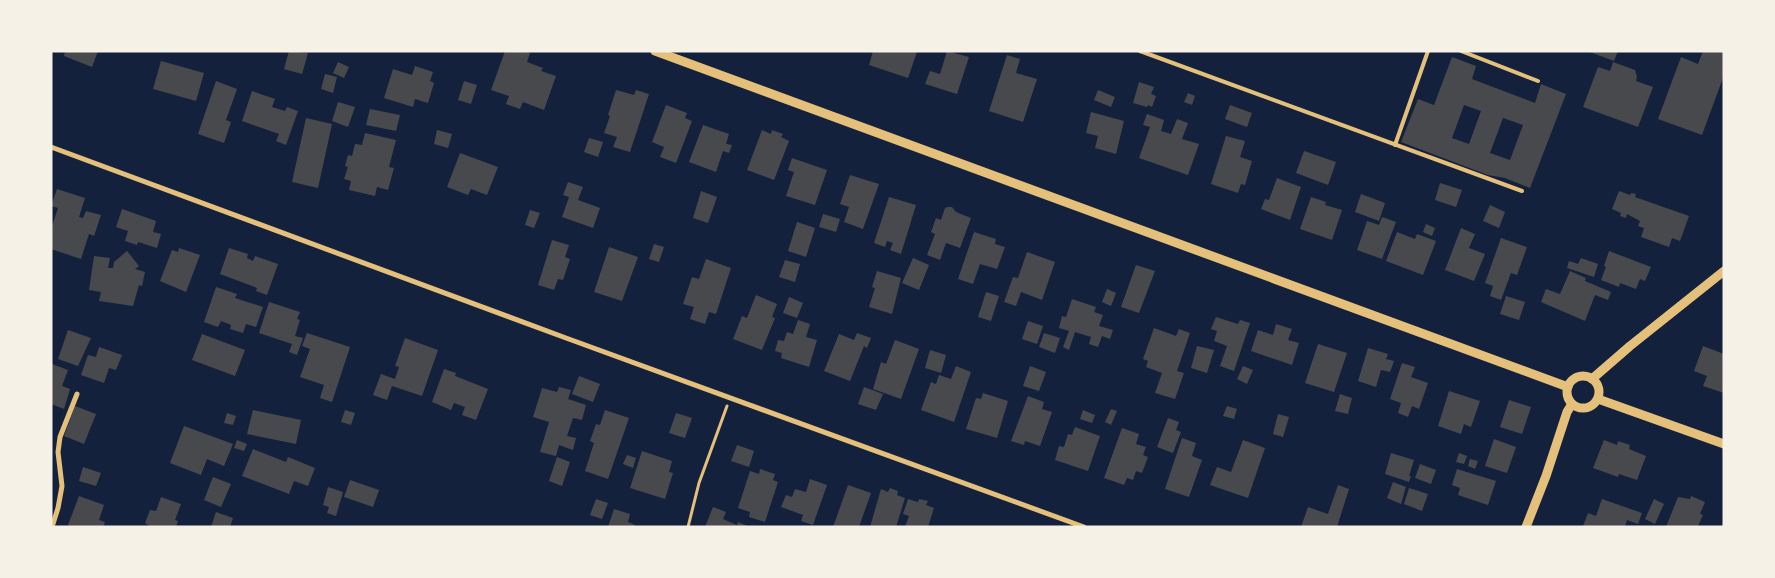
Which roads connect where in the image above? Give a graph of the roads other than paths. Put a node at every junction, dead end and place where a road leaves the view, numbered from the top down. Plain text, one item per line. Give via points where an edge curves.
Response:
1 (655, 51) edge
2 (1140, 51) edge
3 (1428, 51) edge
4 (1460, 51) edge
5 (1538, 81) dead end
6 (1395, 145) junction
7 (51, 147) edge
8 (1522, 191) dead end
9 (1724, 271) edge
10 (1592, 379) junction
11 (1568, 387) junction
12 (77, 394) dead end
13 (1598, 399) junction
14 (1572, 404) junction
15 (1724, 444) edge
16 (52, 527) edge
17 (1084, 527) edge
18 (1526, 527) edge

1 - 11 street
2 - 6 lane
3 - 6 lane
4 - 5 lane
6 - 8 lane
7 - 17 street
9 - 10 street
10 - 11 street via 1578,377
10 - 13 street via 1598,386
11 - 14 street via 1567,396
12 - 16 street via 60,437 61,491
13 - 14 street via 1586,408
13 - 15 street
14 - 18 street

